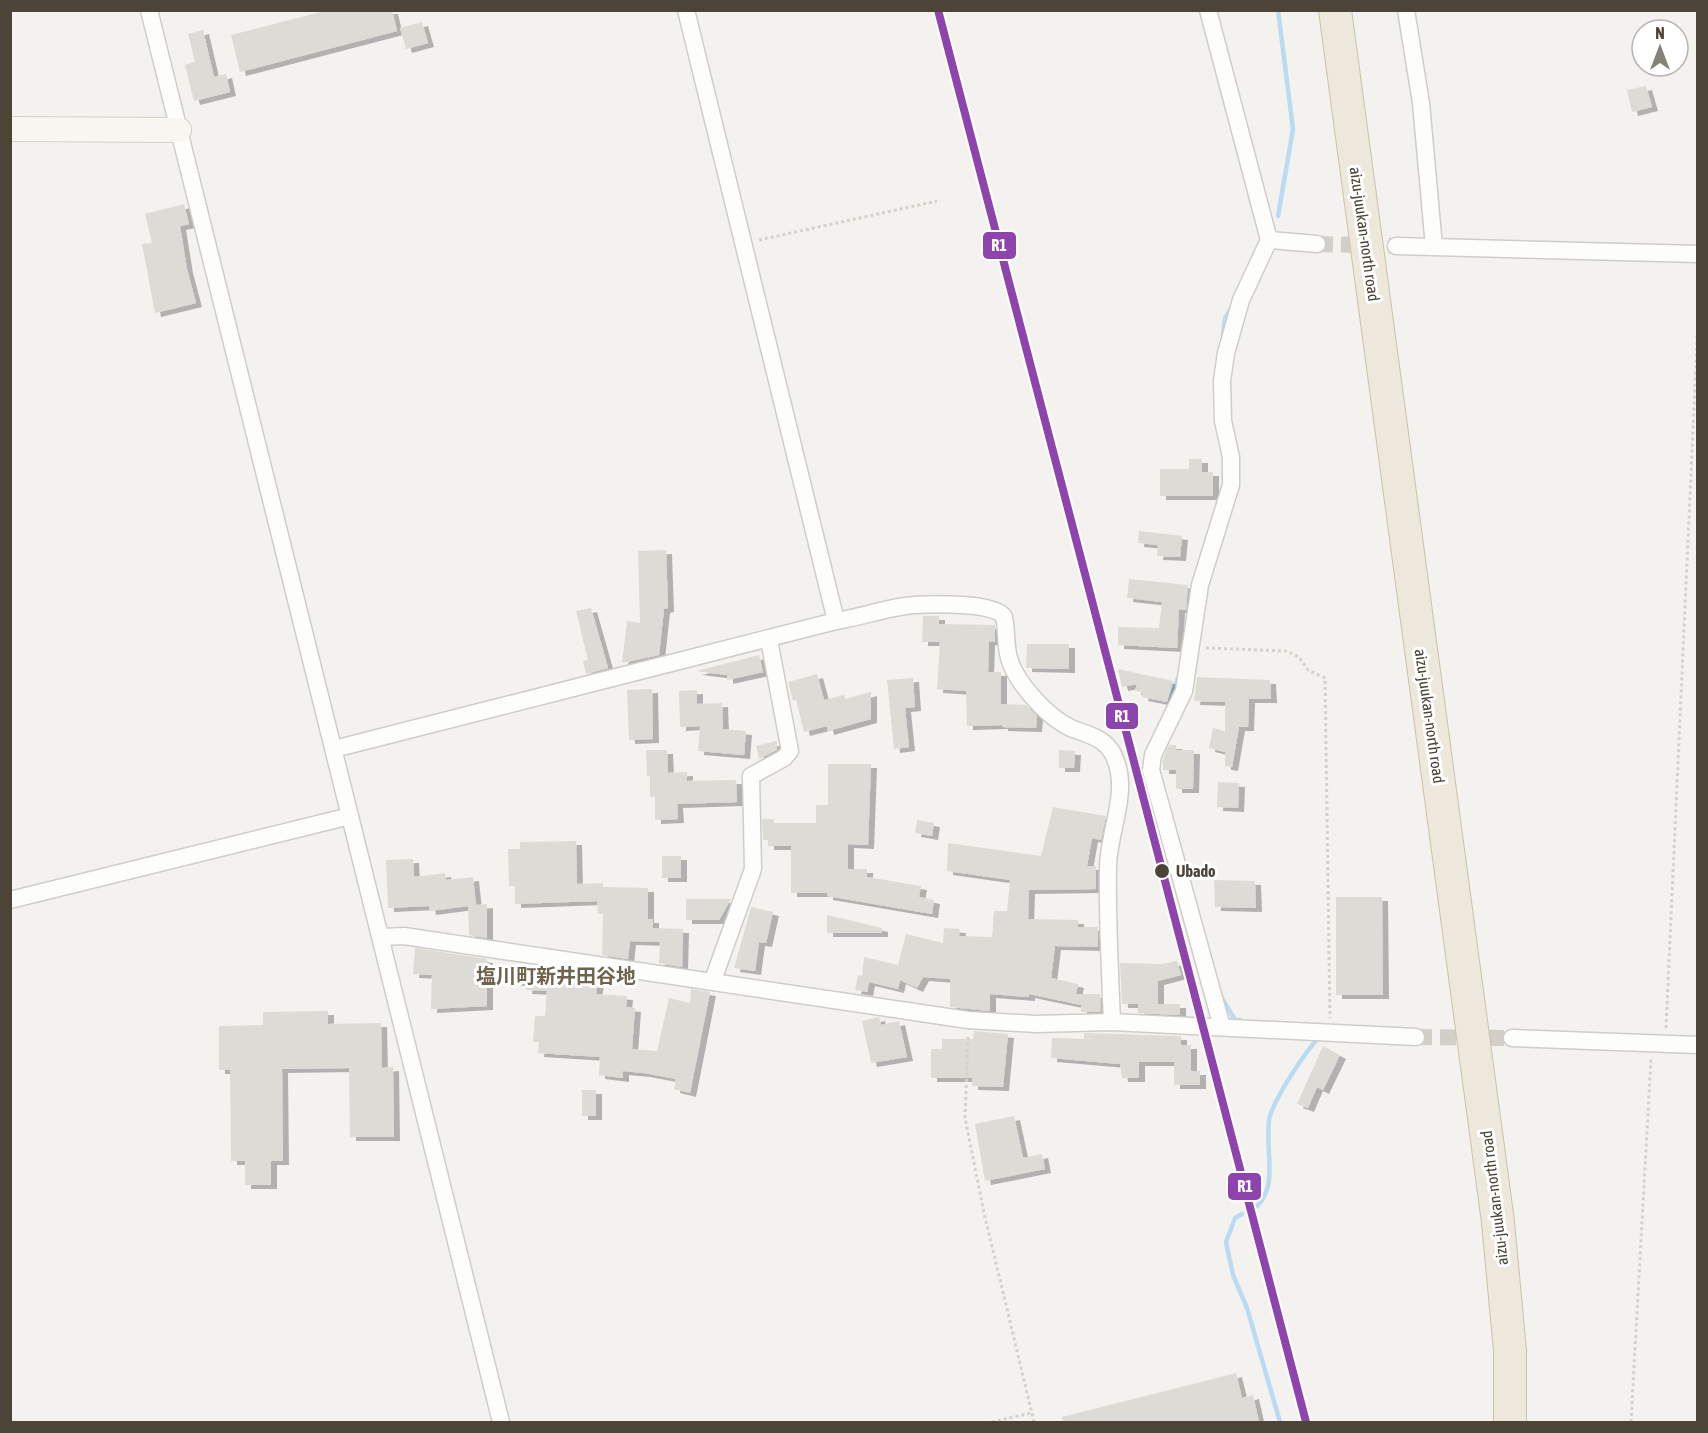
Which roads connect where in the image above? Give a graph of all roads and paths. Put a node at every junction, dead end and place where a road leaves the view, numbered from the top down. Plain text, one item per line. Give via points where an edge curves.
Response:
1 (149, 10) edge
2 (686, 10) edge
3 (1208, 10) edge
4 (1314, 10) edge
5 (1335, 10) edge
6 (1406, 10) edge
7 (10, 129) edge
8 (179, 130) junction
9 (937, 201) dead end
10 (1269, 240) junction
11 (743, 244) junction
12 (1317, 244) tunnel mouth
13 (1396, 246) tunnel mouth
14 (1434, 247) junction
15 (1698, 254) edge
16 (1698, 319) edge
17 (836, 621) junction
18 (769, 640) junction
19 (1192, 648) junction
20 (334, 749) junction
21 (350, 816) junction
22 (10, 900) edge
23 (381, 937) junction
24 (713, 980) junction
25 (968, 1020) junction
26 (1112, 1022) junction
27 (1222, 1027) junction
28 (1330, 1032) junction
29 (1416, 1036) tunnel mouth
30 (1512, 1038) tunnel mouth
31 (1659, 1044) junction
32 (1698, 1045) edge
33 (1032, 1413) junction
34 (501, 1422) edge
35 (992, 1422) edge
36 (1034, 1422) edge
37 (1490, 1422) edge
38 (1510, 1422) edge
39 (1631, 1422) edge

1 - 8 street
2 - 11 street
3 - 10 street
4 - 37 highway, aizu-juukan-north road via 1471,1174 1488,1352
5 - 38 highway, aizu-juukan-north road via 1498,1222 1510,1351
6 - 14 street
7 - 8 street
8 - 20 street
9 - 11 path
10 - 12 street
10 - 19 street via 1241,300 1226,353 1223,421 1231,456 1231,486 1200,585
11 - 17 street
13 - 14 street
14 - 15 street
16 - 31 path
17 - 18 street
17 - 26 street via 913,605 996,609 1004,617 1013,670 1029,693 1053,715 1097,737 1112,753 1120,786 1109,850
18 - 20 street
18 - 24 street via 790,751 751,776 753,873
19 - 27 street via 1184,691 1154,755 1151,770
19 - 28 path via 1287,651 1299,657 1308,670 1324,675
20 - 21 street
21 - 22 street
21 - 23 street
23 - 24 street via 404,936
23 - 34 street
24 - 25 street
25 - 26 street via 1036,1024
25 - 33 path via 964,1118
26 - 27 street
27 - 28 street
28 - 29 street
30 - 31 street
31 - 32 street
31 - 39 path
33 - 35 path
33 - 36 path

